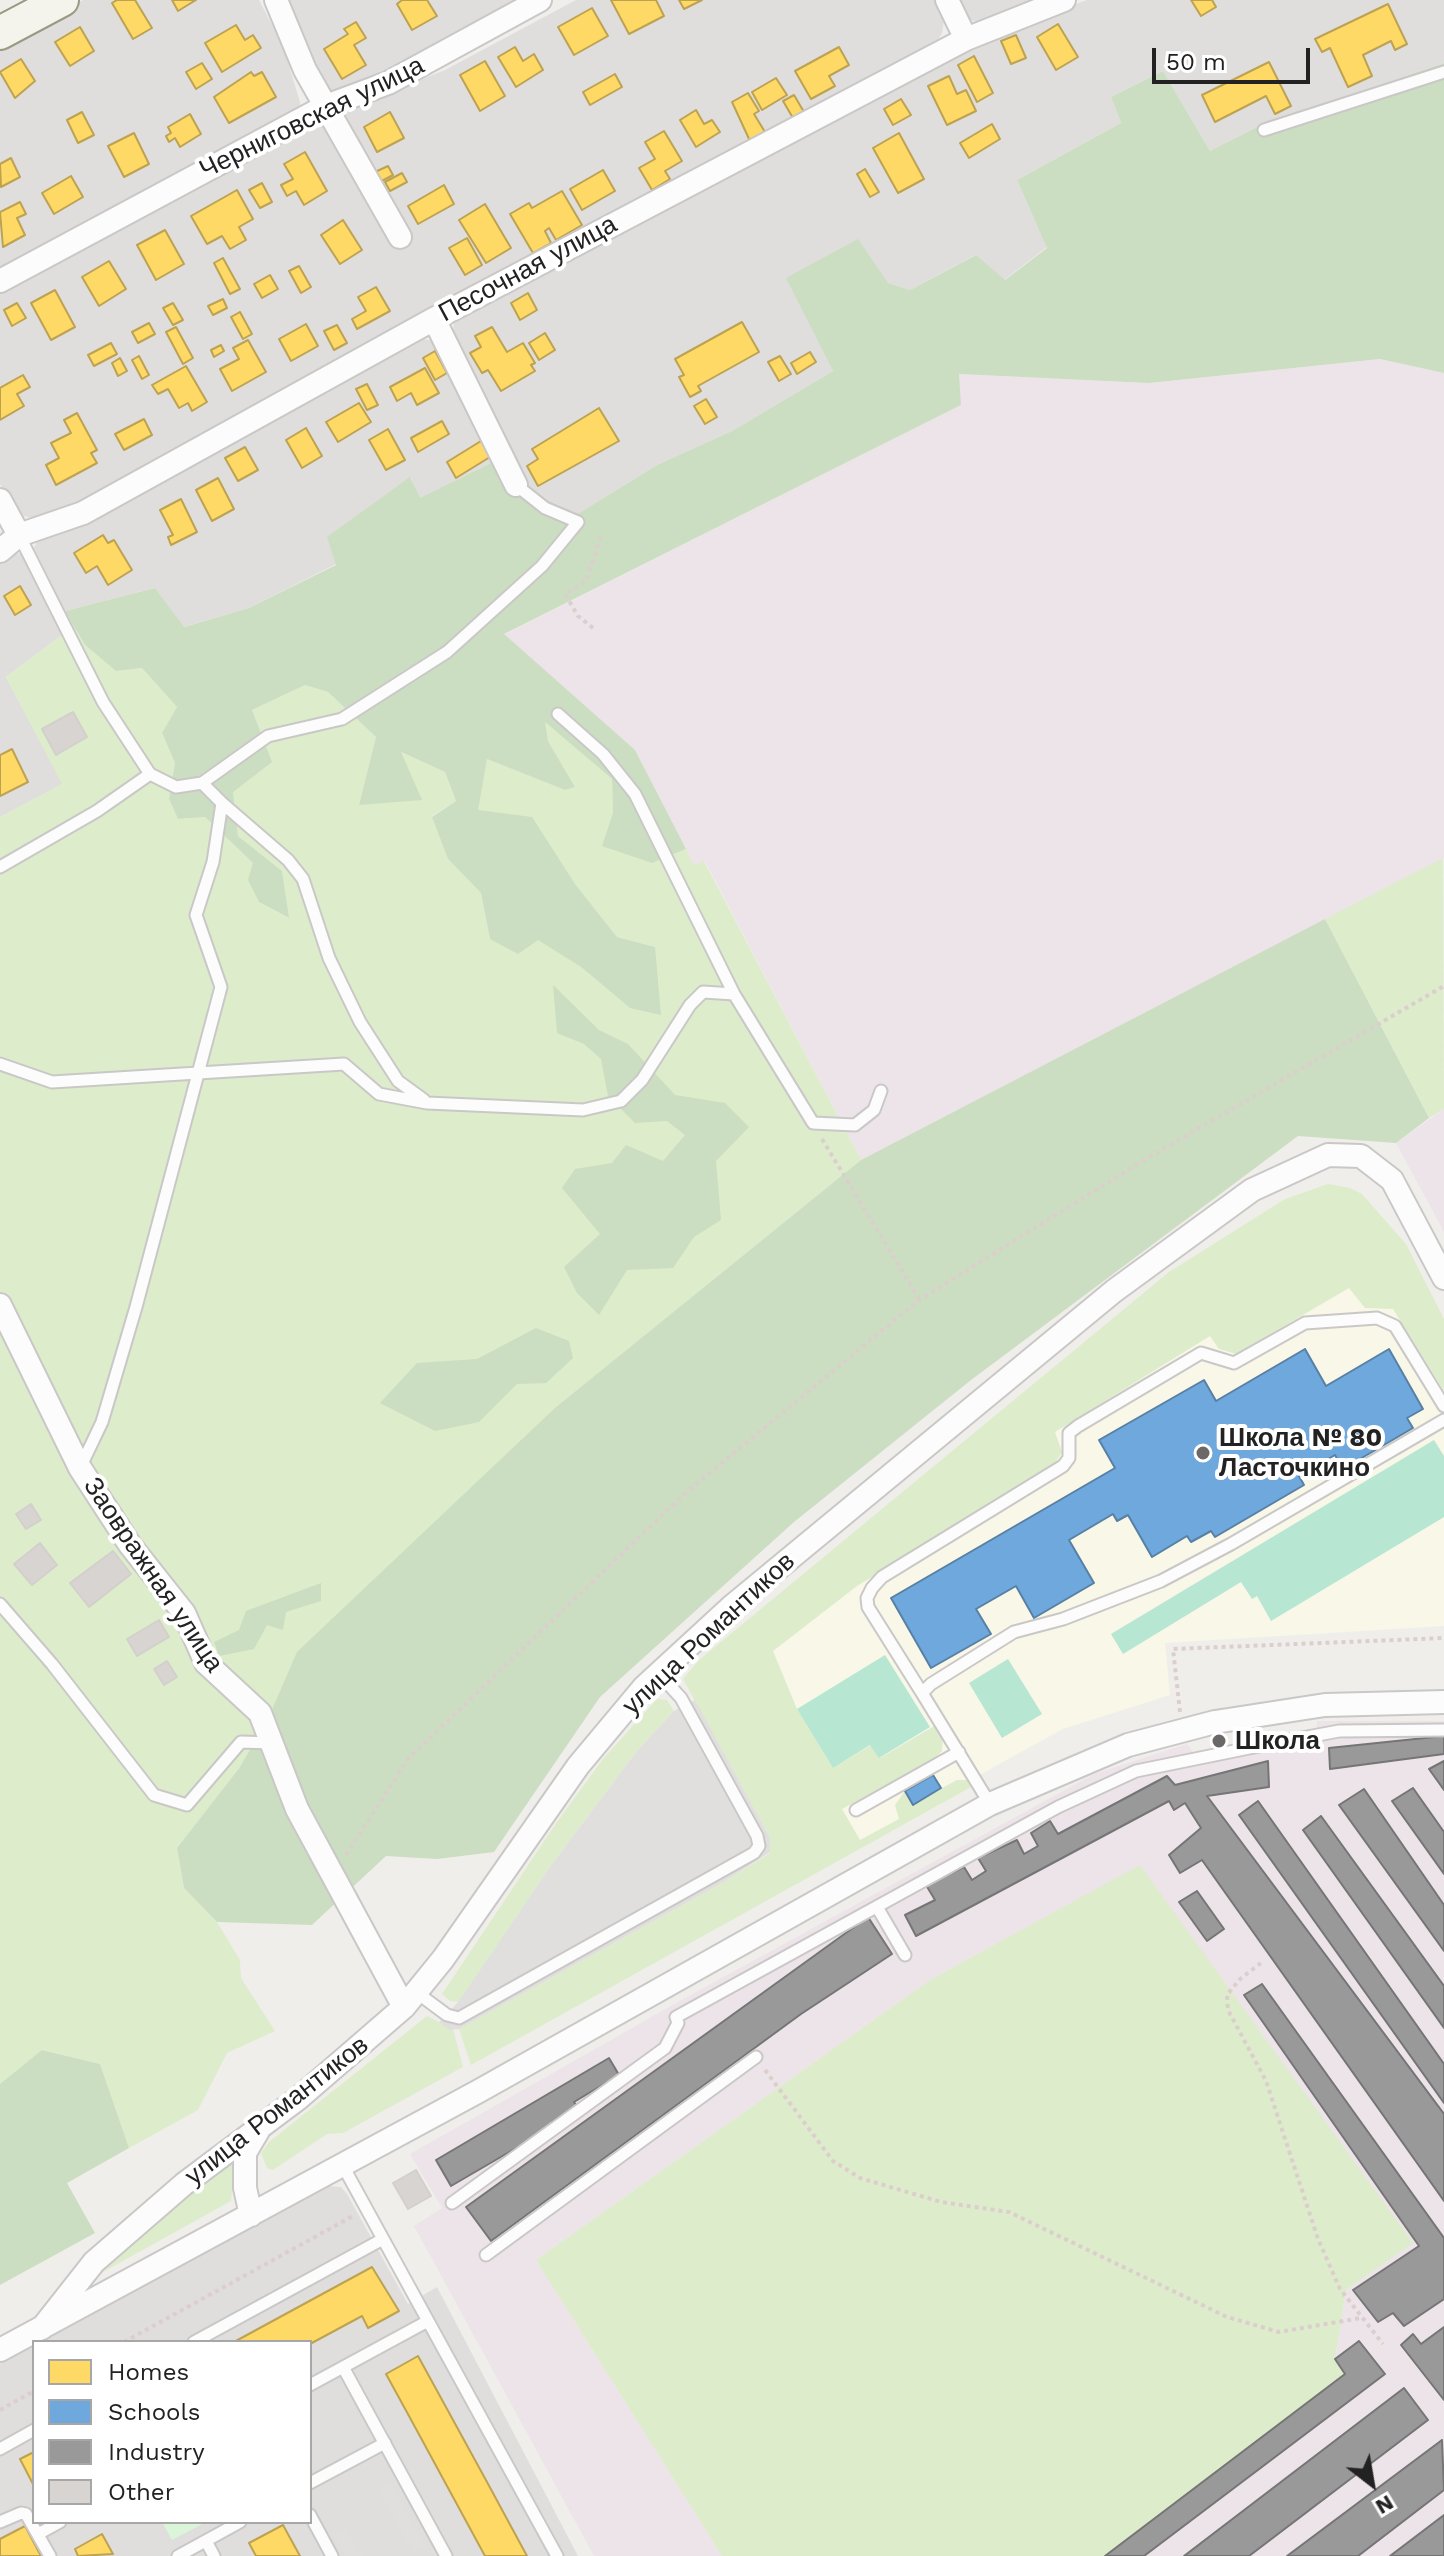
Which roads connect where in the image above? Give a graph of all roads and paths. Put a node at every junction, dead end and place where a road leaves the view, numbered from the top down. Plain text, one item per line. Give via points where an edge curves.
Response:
1 (62, 0) edge
2 (276, 0) edge
3 (540, 0) edge
4 (947, 0) edge
5 (1064, 0) edge
6 (0, 33) edge
7 (966, 39) junction
8 (1444, 72) edge
9 (326, 106) junction
10 (1264, 130) dead end
11 (400, 237) dead end
12 (0, 281) edge
13 (434, 319) junction
14 (516, 485) joint
15 (0, 500) edge
16 (19, 535) junction
17 (601, 536) dead end
18 (0, 551) edge
19 (593, 628) dead end
20 (558, 714) dead end
21 (150, 774) junction
22 (202, 783) junction
23 (222, 803) junction
24 (0, 867) edge
25 (1444, 986) edge
26 (734, 994) junction
27 (0, 1064) edge
28 (198, 1074) junction
29 (881, 1091) dead end
30 (427, 1103) junction
31 (813, 1123) junction
32 (1444, 1278) edge
33 (919, 1300) junction
34 (0, 1305) edge
35 (1444, 1406) edge
36 (1444, 1420) edge
37 (80, 1468) junction
38 (0, 1604) edge
39 (1444, 1638) edge
40 (659, 1674) junction
41 (922, 1693) junction
42 (1444, 1702) edge
43 (1444, 1730) edge
44 (1182, 1731) junction
45 (272, 1743) junction
46 (959, 1752) junction
47 (990, 1804) junction
48 (856, 1810) dead end
49 (332, 1877) junction
50 (877, 1907) junction
51 (905, 1955) dead end
52 (1261, 1963) dead end
53 (410, 1999) junction
54 (756, 2057) joint
55 (261, 2127) junction
56 (343, 2166) junction
57 (452, 2203) dead end
58 (366, 2209) junction
59 (251, 2215) junction
60 (383, 2239) junction
61 (486, 2255) dead end
62 (1361, 2318) junction
63 (428, 2321) junction
64 (42, 2328) junction
65 (128, 2340) edge
66 (198, 2340) edge
67 (1383, 2344) dead end
68 (0, 2350) edge
69 (343, 2367) junction
70 (312, 2384) edge
71 (32, 2392) edge
72 (0, 2410) edge
73 (32, 2431) edge
74 (385, 2443) junction
75 (0, 2449) edge
76 (312, 2482) edge
77 (312, 2519) edge
78 (0, 2522) edge
79 (56, 2524) edge
80 (236, 2524) edge
81 (38, 2534) junction
82 (206, 2541) junction
83 (50, 2556) edge
84 (178, 2556) edge
85 (214, 2556) edge
86 (332, 2556) edge
87 (446, 2556) edge
88 (557, 2556) edge

1 - 6 street
2 - 9 street
3 - 9 street, Черниговская улица via 388,83
4 - 7 street
5 - 7 street, Песочная улица
7 - 13 street, Песочная улица
8 - 10 lane
9 - 11 street
9 - 12 street, Черниговская улица
13 - 14 street
13 - 16 street, Песочная улица via 83,513
14 - 22 lane via 545,508 578,522 542,566 447,652 342,719 268,736
15 - 16 street
16 - 18 street, Песочная улица
16 - 21 lane via 103,702
17 - 19 path via 586,581 565,594
20 - 26 lane via 603,754 635,794
21 - 22 lane via 176,787
21 - 24 lane
22 - 23 lane
23 - 28 lane via 213,862 196,915 221,987
23 - 30 lane via 303,879 329,958 360,1022 398,1081
25 - 33 path via 1173,1142
26 - 30 lane via 703,992 642,1080 621,1101 583,1110
26 - 31 lane
27 - 28 lane via 52,1082
28 - 30 lane via 344,1064 379,1094
28 - 37 lane via 102,1422
29 - 31 lane via 874,1110 855,1125
31 - 33 path
32 - 40 street, улица Романтиков via 1392,1180 1361,1156 1328,1155 1252,1190 1114,1291 731,1607
33 - 49 path via 683,1495 408,1759
34 - 37 street, Заовражная улица
35 - 41 lane via 1395,1326 1377,1318 1305,1323 1234,1363 1201,1353 1078,1426 1069,1433 1069,1458 1063,1466 872,1588 868,1607
36 - 41 lane via 1231,1544 1129,1595 1014,1632 945,1672
37 - 45 street, Заовражная улица via 130,1545 184,1613 206,1663 260,1713
38 - 45 lane via 154,1795 187,1805 241,1742
39 - 44 path via 1173,1649
40 - 53 street, улица Романтиков via 578,1766
40 - 53 lane via 681,1698 757,1836 754,1853 459,2018
41 - 46 lane
42 - 44 street, улица Романтиков via 1325,1705
43 - 50 lane via 1339,1731 1136,1771 997,1839
44 - 47 street, улица Романтиков via 1128,1745
45 - 49 street, Заовражная улица via 297,1809
46 - 47 lane
46 - 48 lane
47 - 56 street, улица Романтиков
49 - 53 street, Заовражная улица
50 - 51 lane
50 - 57 lane via 676,2017 665,2048
52 - 62 path via 1227,1995 1228,2010 1266,2081 1318,2239 1340,2289
53 - 55 street, улица Романтиков
54 - 61 lane
54 - 62 path via 833,2161 860,2178 941,2202 1009,2212 1227,2317 1279,2332
55 - 59 street via 245,2153
55 - 64 street, улица Романтиков via 184,2184 94,2262
56 - 58 lane
56 - 59 street, улица Романтиков
58 - 60 lane
58 - 65 path
59 - 64 street, улица Романтиков
60 - 63 lane
60 - 66 lane
62 - 67 path
63 - 69 lane
63 - 88 lane
64 - 68 street, улица Романтиков
69 - 70 lane
69 - 74 lane
71 - 72 path
73 - 75 lane
74 - 76 lane
74 - 87 lane
77 - 86 lane
78 - 81 lane via 26,2514
79 - 81 lane
80 - 82 lane
81 - 83 lane
82 - 84 lane
82 - 85 lane

